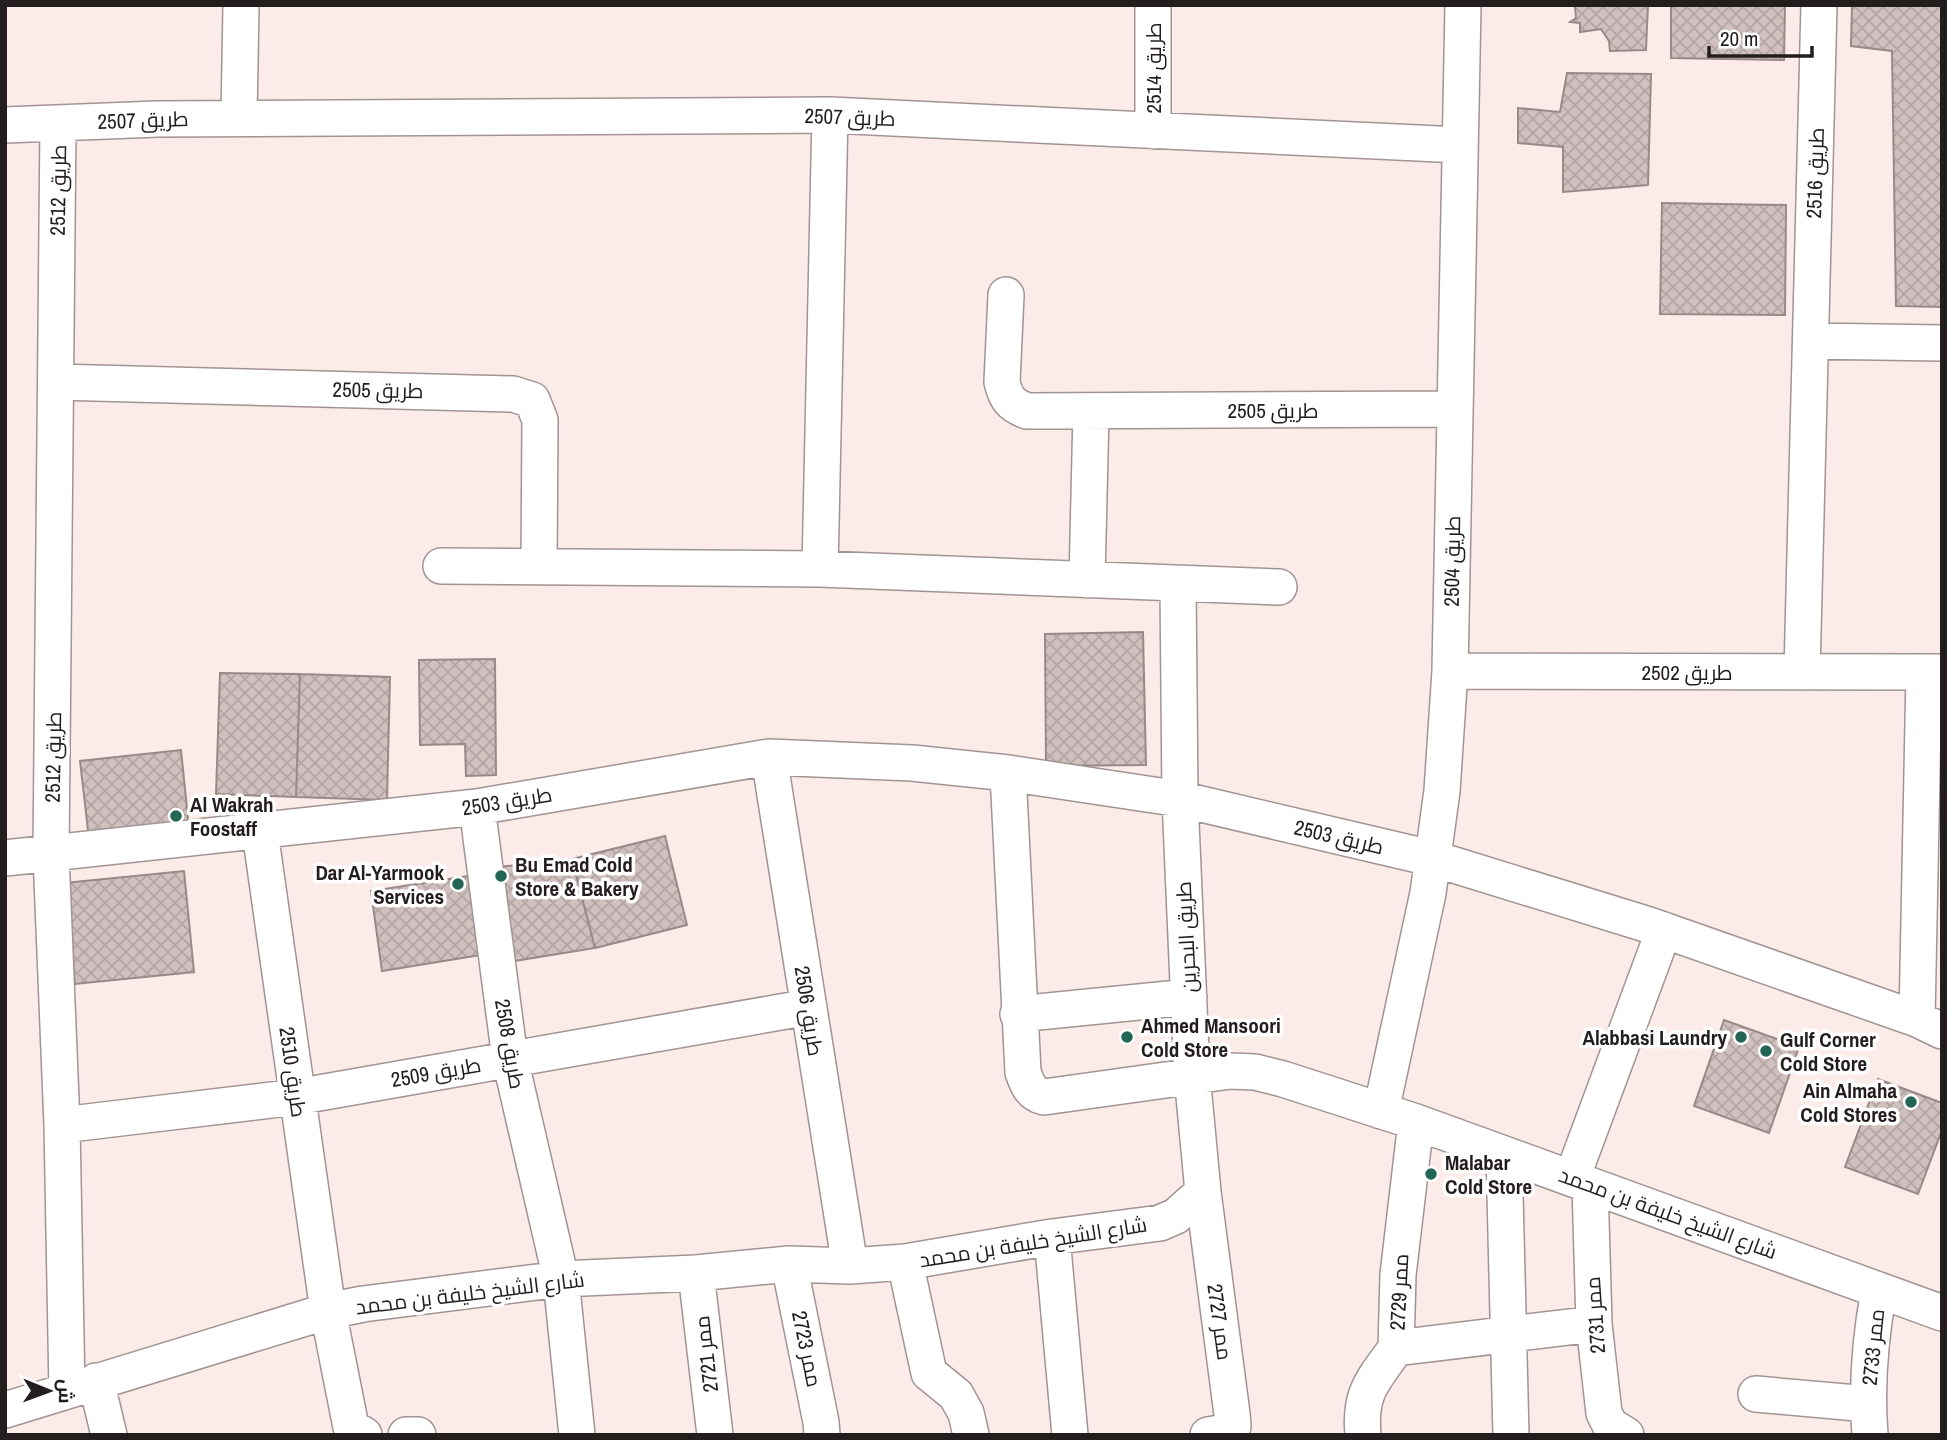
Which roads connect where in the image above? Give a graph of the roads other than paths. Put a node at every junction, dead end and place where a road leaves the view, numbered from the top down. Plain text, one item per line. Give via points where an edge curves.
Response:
1 (241, 5) edge
2 (1153, 5) edge
3 (1463, 5) edge
4 (1819, 5) edge
5 (830, 114) junction
6 (239, 118) junction
7 (58, 123) junction
8 (5, 125) edge
9 (1153, 131) junction
10 (1460, 145) junction
11 (1006, 295) dead end
12 (1811, 341) junction
13 (1942, 343) edge
14 (56, 382) junction
15 (1455, 409) junction
16 (1091, 412) junction
17 (539, 565) junction
18 (441, 566) dead end
19 (820, 569) junction
20 (1087, 580) junction
21 (1178, 585) junction
22 (1279, 587) dead end
23 (1450, 671) junction
24 (1802, 672) junction
25 (1933, 673) edge
26 (769, 757) junction
27 (1008, 772) junction
28 (1180, 799) junction
29 (477, 807) junction
30 (260, 832) junction
31 (1931, 853) edge
32 (51, 854) junction
33 (5, 858) edge
34 (1434, 859) junction
35 (1664, 930) junction
36 (1189, 997) junction
37 (808, 1007) junction
38 (1018, 1014) junction
39 (1929, 1025) edge
40 (510, 1059) junction
41 (1192, 1075) junction
42 (296, 1097) junction
43 (1381, 1111) junction
44 (1416, 1122) junction
45 (62, 1125) junction
46 (1504, 1154) junction
47 (1581, 1181) junction
48 (1203, 1192) junction
49 (1052, 1237) junction
50 (905, 1262) junction
51 (789, 1264) junction
52 (850, 1266) junction
53 (696, 1273) junction
54 (561, 1279) junction
55 (1879, 1290) junction
56 (328, 1311) junction
57 (1942, 1312) edge
58 (1594, 1324) junction
59 (1510, 1335) junction
60 (1396, 1348) junction
61 (82, 1386) junction
62 (1756, 1394) dead end
63 (5, 1410) edge
64 (1869, 1419) edge
65 (1609, 1432) edge
66 (109, 1435) edge
67 (364, 1435) edge
68 (406, 1435) edge
69 (418, 1435) edge
70 (577, 1435) edge
71 (715, 1435) edge
72 (822, 1435) edge
73 (971, 1435) edge
74 (1070, 1435) edge
75 (1208, 1435) edge
76 (1363, 1435) edge
77 (1511, 1435) edge

1 - 6 street
2 - 9 street, طريق 2514
3 - 10 street, طريق 2504
4 - 12 street, طريق 2516
5 - 6 street, طريق 2507
5 - 9 street, طريق 2507
5 - 19 street
6 - 7 street, طريق 2507
7 - 8 street, طريق 2507
7 - 14 street, طريق 2512
9 - 10 street, طريق 2507
10 - 15 street, طريق 2504
11 - 16 street, طريق 2505 via 1005,396 1014,407 1027,411
12 - 13 street
12 - 24 street, طريق 2516
14 - 17 street, طريق 2505 via 513,394 532,400 540,419
14 - 32 street, طريق 2512
15 - 16 street, طريق 2505
15 - 23 street, طريق 2504
16 - 20 street
17 - 18 street
17 - 19 street
19 - 20 street
20 - 21 street
21 - 22 street
21 - 28 street
23 - 24 street, طريق 2502
23 - 34 street, طريق 2504
24 - 25 street, طريق 2502
25 - 31 street, طريق 2502
26 - 27 street, طريق 2503
26 - 29 street, طريق 2503
26 - 37 street, طريق 2506
27 - 28 street, طريق 2503
27 - 38 street
28 - 34 street, طريق 2503
28 - 36 street, طريق البحرين
29 - 30 street, طريق 2503
29 - 40 street, طريق 2508
30 - 32 street, طريق 2503
30 - 42 street, طريق 2510
31 - 39 street, طريق 2502
32 - 33 street, طريق 2503
32 - 45 street, طريق 2512
34 - 35 street, طريق 2503
34 - 43 street, طريق 2504
35 - 39 street, طريق 2503
35 - 47 street
36 - 38 street
36 - 41 street, طريق البحرين
37 - 40 street, طريق 2509
37 - 52 street, طريق 2506
38 - 41 street via 1023,1072 1037,1096
40 - 42 street, طريق 2509
40 - 54 street, طريق 2508
41 - 43 street, شارع الشيخ خليفة بن محمد via 1255,1072
41 - 48 street
42 - 45 street, طريق 2509
42 - 56 street, طريق 2510
43 - 44 street, شارع الشيخ خليفة بن محمد
44 - 46 street, شارع الشيخ خليفة بن محمد
44 - 60 street, ممر 2729 via 1398,1275
45 - 61 street, طريق 2512
46 - 47 street, شارع الشيخ خليفة بن محمد
46 - 59 street
47 - 55 street, شارع الشيخ خليفة بن محمد
47 - 58 street, ممر 2731
48 - 49 street, شارع الشيخ خليفة بن محمد via 1176,1216 1160,1223
48 - 75 street, ممر 2727 via 1233,1426
49 - 50 street, شارع الشيخ خليفة بن محمد
49 - 74 street
50 - 52 street, شارع الشيخ خليفة بن محمد
50 - 73 street via 929,1373 956,1395
51 - 52 street, شارع الشيخ خليفة بن محمد
51 - 53 street, شارع الشيخ خليفة بن محمد
51 - 72 street, ممر 2723
53 - 54 street, شارع الشيخ خليفة بن محمد
53 - 71 street, ممر 2721
54 - 56 street, شارع الشيخ خليفة بن محمد
54 - 70 street
55 - 57 street, شارع الشيخ خليفة بن محمد
55 - 64 street, ممر 2733 via 1871,1336
56 - 61 street, شارع الشيخ خليفة بن محمد
56 - 67 street, طريق 2510 via 351,1427
58 - 59 street, ممر 2729
58 - 65 street, ممر 2731
59 - 60 street, ممر 2729
59 - 77 street
60 - 76 street via 1363,1398
61 - 63 street, شارع الشيخ خليفة بن محمد
61 - 66 street, طريق 2512
62 - 64 street, ممر 2733
68 - 69 street

